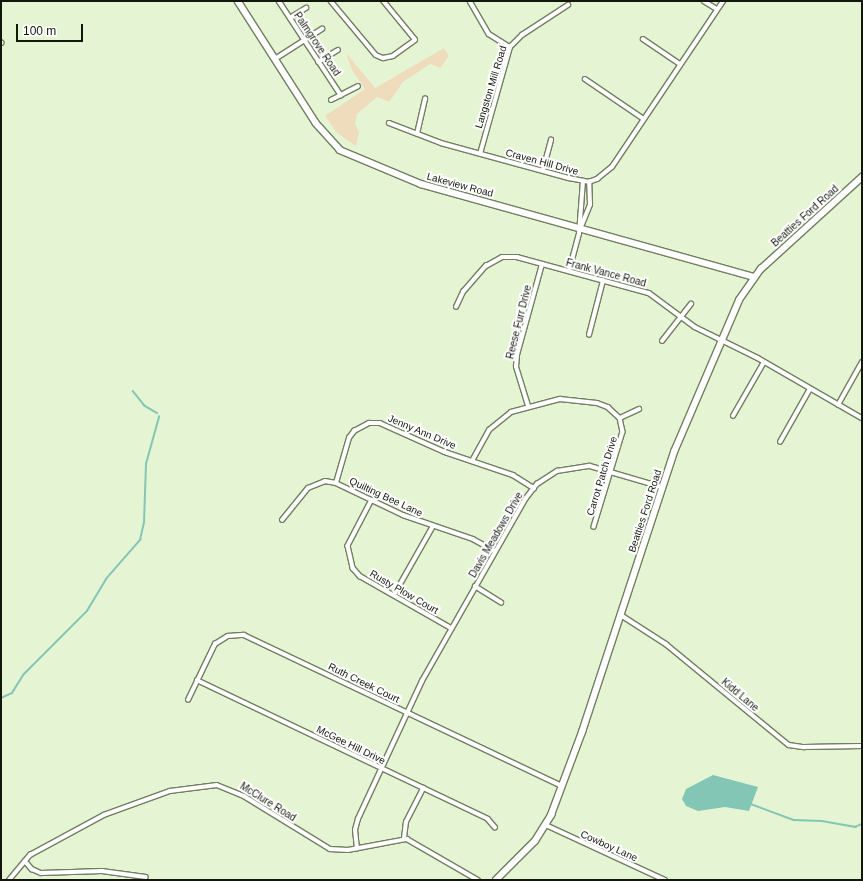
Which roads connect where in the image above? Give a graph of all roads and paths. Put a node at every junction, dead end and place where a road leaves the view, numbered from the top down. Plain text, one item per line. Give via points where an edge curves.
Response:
1 (238, 1) edge
2 (279, 1) edge
3 (331, 1) edge
4 (383, 1) edge
5 (470, 1) edge
6 (704, 1) edge
7 (723, 1) edge
8 (568, 5) dead end
9 (306, 8) dead end
10 (718, 9) junction
11 (290, 18) junction
12 (322, 29) dead end
13 (643, 39) dead end
14 (304, 40) junction
15 (510, 47) junction
16 (338, 50) dead end
17 (275, 59) junction
18 (318, 62) junction
19 (680, 64) junction
20 (585, 79) dead end
21 (358, 86) dead end
22 (341, 95) junction
23 (426, 99) dead end
24 (331, 100) dead end
25 (644, 119) junction
26 (389, 123) dead end
27 (417, 134) junction
28 (551, 140) dead end
29 (480, 154) junction
30 (543, 170) junction
31 (862, 177) edge
32 (584, 181) junction
33 (589, 182) junction
34 (580, 228) junction
35 (542, 264) junction
36 (569, 271) junction
37 (754, 277) junction
38 (603, 281) junction
39 (691, 304) dead end
40 (456, 306) dead end
41 (681, 316) junction
42 (589, 335) dead end
43 (721, 339) junction
44 (662, 341) dead end
45 (764, 362) junction
46 (862, 362) edge
47 (810, 389) junction
48 (838, 405) junction
49 (528, 406) junction
50 (639, 409) dead end
51 (733, 416) dead end
52 (620, 418) junction
53 (862, 418) edge
54 (780, 442) dead end
55 (472, 461) junction
56 (612, 470) junction
57 (336, 483) junction
58 (534, 488) junction
59 (662, 488) junction
60 (372, 500) junction
61 (282, 520) dead end
62 (432, 526) junction
63 (594, 527) dead end
64 (495, 552) junction
65 (475, 586) junction
66 (394, 595) junction
67 (501, 602) dead end
68 (621, 615) junction
69 (451, 628) junction
70 (197, 680) junction
71 (188, 700) dead end
72 (409, 713) junction
73 (862, 746) edge
74 (383, 769) junction
75 (562, 786) junction
76 (423, 788) junction
77 (546, 824) junction
78 (495, 827) dead end
79 (404, 838) junction
80 (357, 849) junction
81 (25, 861) junction
82 (146, 877) dead end
83 (9, 880) edge
84 (478, 880) edge
85 (496, 880) edge
86 (665, 880) edge

1 - 17 main road, Lakeview Road
2 - 11 street, Palmgrove Road
3 - 4 street via 376,55 383,58 393,56 415,40
5 - 15 street via 489,34
6 - 10 street
7 - 10 street, Craven Hill Drive
8 - 15 street, Langston Mill Road via 522,35
9 - 11 street
10 - 19 street, Craven Hill Drive
11 - 14 street, Palmgrove Road
12 - 14 street
13 - 19 street
14 - 17 street
14 - 18 street, Palmgrove Road
15 - 29 street, Langston Mill Road
16 - 18 street
17 - 34 main road, Lakeview Road via 316,123 340,150 421,184
18 - 22 street, Palmgrove Road
19 - 25 street, Craven Hill Drive
20 - 25 street
21 - 22 street
22 - 24 street
23 - 27 street
25 - 33 street, Craven Hill Drive via 612,167 603,176
26 - 27 street, Craven Hill Drive
27 - 29 street, Craven Hill Drive
28 - 30 street
29 - 30 street, Craven Hill Drive
30 - 32 street, Craven Hill Drive
31 - 37 main road, Beatties Ford Road via 808,224
32 - 33 street, Craven Hill Drive
32 - 34 street
33 - 34 street via 590,205
34 - 36 street
34 - 37 main road, Lakeview Road
35 - 36 street, Frank Vance Road
35 - 40 street, Frank Vance Road via 517,257 497,258 486,266 463,292
35 - 49 street, Reese Furr Drive via 517,355 516,367
36 - 38 street, Frank Vance Road
37 - 43 main road, Beatties Ford Road via 739,300
38 - 41 street, Frank Vance Road via 654,295
38 - 42 street
39 - 41 street
41 - 43 street, Frank Vance Road via 698,329
41 - 44 street
43 - 45 street, Frank Vance Road
43 - 59 main road, Beatties Ford Road via 683,428
45 - 47 street, Frank Vance Road
45 - 51 street
46 - 48 street
47 - 48 street, Frank Vance Road
47 - 54 street
48 - 53 street, Frank Vance Road
49 - 52 street via 560,399 596,403 608,407
49 - 55 street via 499,419 489,430
50 - 52 street
52 - 56 street, Carrot Patch Drive via 623,432
55 - 57 street, Jenny Ann Drive via 445,452 386,425 370,423 354,431 349,438
55 - 58 street, Jenny Ann Drive via 513,475
56 - 58 street, Davis Meadows Drive via 590,466 566,468 548,476
56 - 59 street, Davis Meadows Drive
56 - 63 street, Carrot Patch Drive
57 - 60 street, Quilting Bee Lane
57 - 61 street, Quilting Bee Lane via 325,481 308,488
58 - 64 street, Davis Meadows Drive
59 - 68 main road, Beatties Ford Road
60 - 62 street, Quilting Bee Lane
60 - 66 street, Rusty Plow Court via 352,536 348,546 349,557 360,576
62 - 64 street, Quilting Bee Lane via 473,539
62 - 66 street
64 - 65 street, Davis Meadows Drive
65 - 67 street
65 - 69 street, Davis Meadows Drive
66 - 69 street, Rusty Plow Court
68 - 73 street, Kidd Lane via 666,644 789,745
68 - 75 main road, Beatties Ford Road
69 - 72 street, Davis Meadows Drive via 422,681
70 - 71 street, Ruth Creek Court
70 - 72 street, Ruth Creek Court via 215,644 228,636 244,635
70 - 74 street, McGee Hill Drive
72 - 74 street, Davis Meadows Drive
72 - 75 street, Ruth Creek Court
74 - 76 street, McGee Hill Drive
74 - 80 street, Davis Meadows Drive via 356,825
75 - 77 main road, Beatties Ford Road
76 - 78 street, McGee Hill Drive via 488,819
76 - 79 street via 406,822
77 - 85 main road, Beatties Ford Road via 535,841
77 - 86 street, Cowboy Lane
79 - 80 street, McClure Road
79 - 84 street
80 - 81 street, McClure Road via 330,849 244,796 217,785 170,791 126,806 70,833
81 - 82 street via 32,869 41,873 102,871
81 - 83 street, McClure Road

